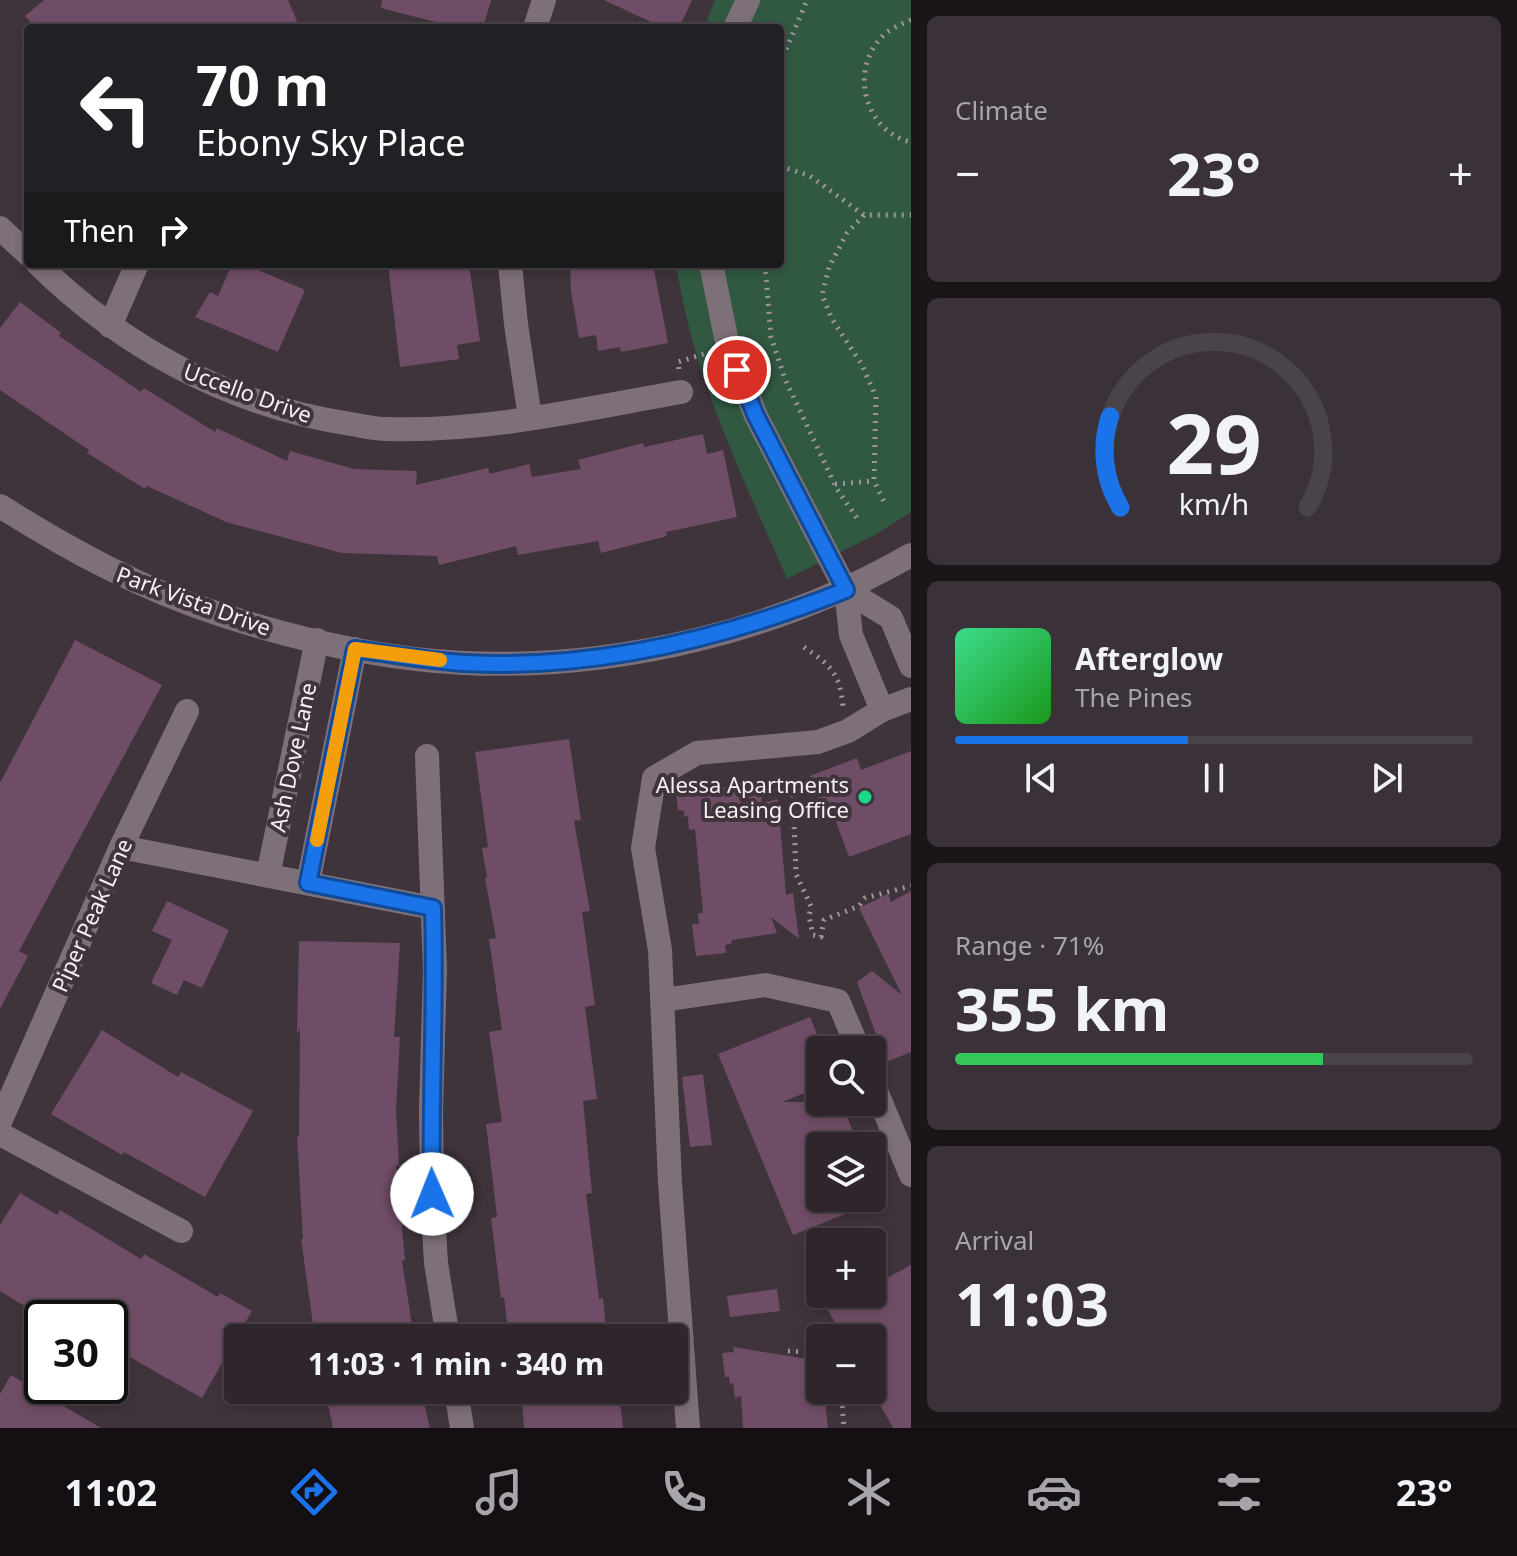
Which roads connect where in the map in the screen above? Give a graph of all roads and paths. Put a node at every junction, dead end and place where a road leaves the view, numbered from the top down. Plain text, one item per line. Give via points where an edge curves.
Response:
1 (544, 0) edge
2 (748, 0) edge
3 (807, 0) edge
4 (911, 20) edge
5 (536, 24) edge
6 (737, 24) edge
7 (784, 55) edge
8 (911, 142) edge
9 (784, 167) edge
10 (864, 215) junction
11 (911, 215) edge
12 (0, 228) edge
13 (24, 250) edge
14 (43, 268) edge
15 (135, 268) edge
16 (510, 268) edge
17 (712, 268) edge
18 (765, 268) edge
19 (110, 326) junction
20 (728, 347) junction
21 (681, 392) joint
22 (530, 418) junction
23 (874, 481) junction
24 (835, 484) junction
25 (0, 506) edge
26 (886, 506) dead end
27 (857, 518) dead end
28 (911, 555) edge
29 (846, 590) junction
30 (317, 640) junction
31 (804, 647) dead end
32 (355, 649) junction
33 (911, 666) edge
34 (911, 699) edge
35 (882, 710) junction
36 (187, 711) dead end
37 (843, 713) dead end
38 (427, 756) dead end
39 (739, 782) dead end
40 (121, 847) junction
41 (268, 875) junction
42 (308, 883) junction
43 (911, 886) edge
44 (433, 908) junction
45 (663, 1000) junction
46 (853, 1036) edge
47 (886, 1115) edge
48 (0, 1122) edge
49 (0, 1134) edge
50 (911, 1175) edge
51 (181, 1231) dead end
52 (446, 1324) edge
53 (788, 1351) dead end
54 (806, 1352) edge
55 (458, 1404) edge
56 (842, 1404) edge
57 (462, 1428) edge
58 (688, 1428) edge
59 (844, 1428) edge

1 - 5 street
2 - 6 street
3 - 7 path
4 - 8 path via 879,39 864,76 873,115 886,130
9 - 10 path via 810,176
10 - 11 path
10 - 23 path via 847,233 829,267 822,295 876,397
12 - 13 street
14 - 19 street, Uccello Drive
15 - 19 street
16 - 22 street
17 - 20 street
18 - 24 path via 771,337
19 - 22 street, Uccello Drive via 169,363 299,416 385,430
20 - 21 path via 678,362
20 - 29 street via 756,416
21 - 22 street, Uccello Drive
23 - 24 path
23 - 26 path
24 - 27 path
25 - 30 street, Park Vista Drive via 136,581 219,615
28 - 29 street, Park Vista Drive
29 - 32 street, Park Vista Drive via 734,630 630,652 463,663
29 - 33 street via 891,618
29 - 35 street via 851,635
30 - 32 street, Park Vista Drive
30 - 41 street, Ash Dove Lane
31 - 37 path via 837,676
32 - 42 street, Ash Dove Lane
34 - 35 street
35 - 45 street via 818,742 697,753 654,778 643,848
36 - 40 street, Piper Peak Lane
38 - 44 street
39 - 43 path via 793,795 796,874 811,906 813,935 821,937 824,920 859,906 865,898
40 - 41 street
40 - 48 street, Piper Peak Lane
41 - 42 street
42 - 44 street
44 - 52 street via 432,1194
45 - 46 street via 765,985 838,1001
45 - 58 street
47 - 50 street
49 - 51 street
53 - 54 path
55 - 57 street
56 - 59 path

